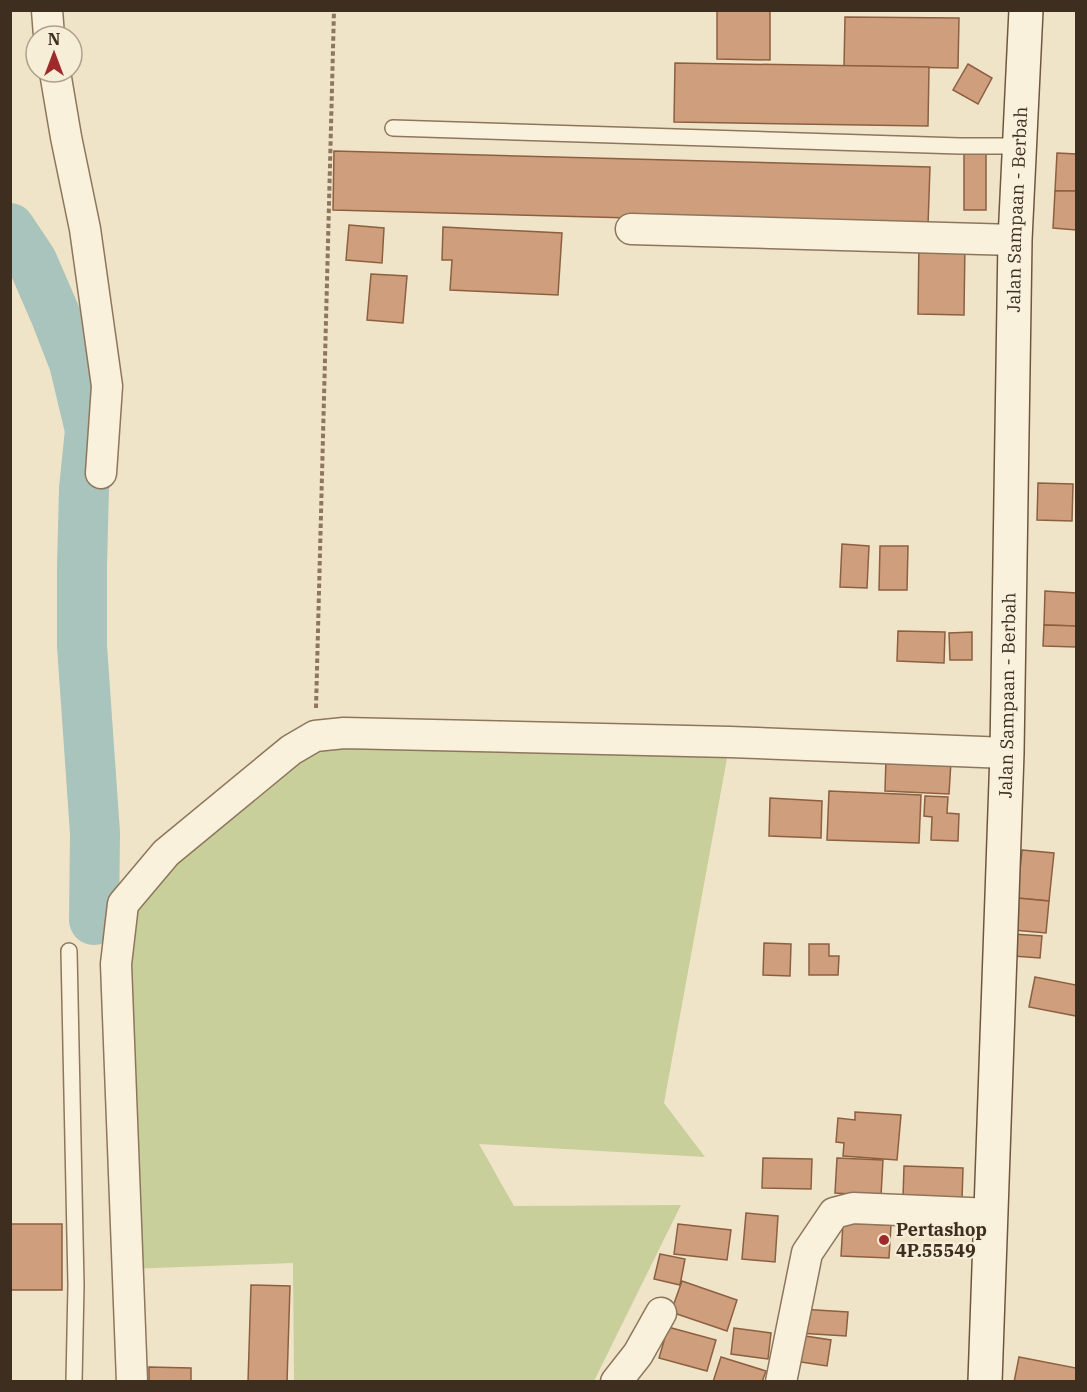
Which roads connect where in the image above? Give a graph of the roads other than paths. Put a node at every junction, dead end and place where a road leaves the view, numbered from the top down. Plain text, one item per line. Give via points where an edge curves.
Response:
1 (1026, 10) edge
2 (57, 84) edge
3 (393, 128) dead end
4 (1021, 146) junction
5 (631, 229) dead end
6 (1015, 240) junction
7 (101, 473) dead end
8 (1007, 753) junction
9 (69, 951) dead end
10 (992, 1214) junction
11 (660, 1314) dead end
12 (74, 1382) edge
13 (132, 1382) edge
14 (616, 1382) edge
15 (781, 1382) edge
16 (985, 1382) edge

1 - 4 main road, Jalan Sampaan - Berbah
2 - 7 street via 85,229 107,386
3 - 4 lane
4 - 6 main road, Jalan Sampaan - Berbah
5 - 6 street
6 - 8 main road, Jalan Sampaan - Berbah
8 - 10 main road, Jalan Sampaan - Berbah
8 - 13 street via 344,733 315,736 291,750 166,853 123,904 116,964
9 - 12 lane via 76,1285
10 - 15 street via 853,1208 834,1213 807,1253
10 - 16 main road, Jalan Sampaan - Berbah
11 - 14 street via 639,1354

